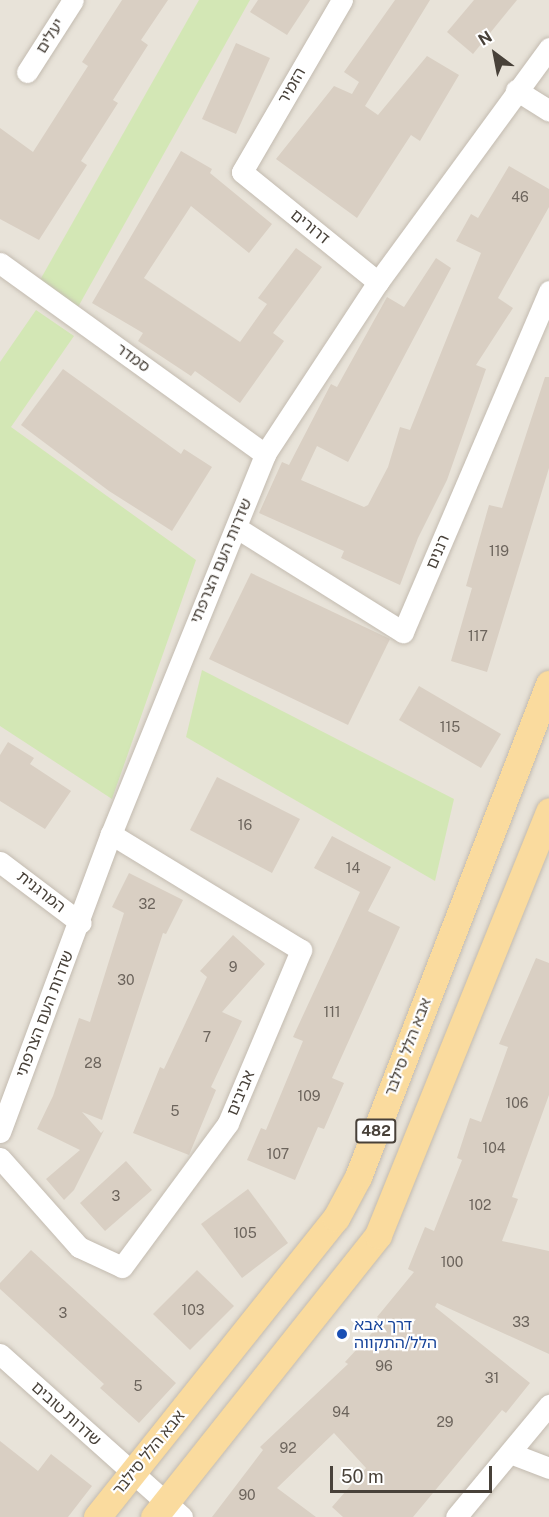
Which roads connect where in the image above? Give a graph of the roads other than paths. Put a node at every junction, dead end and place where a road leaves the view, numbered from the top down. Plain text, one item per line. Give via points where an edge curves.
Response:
1 (73, 0) edge
2 (342, 0) edge
3 (549, 48) edge
4 (27, 72) dead end
5 (516, 90) junction
6 (549, 111) edge
7 (242, 172) joint
8 (0, 263) edge
9 (378, 282) junction
10 (549, 291) edge
11 (265, 454) junction
12 (237, 528) junction
13 (549, 684) edge
14 (549, 811) edge
15 (111, 834) junction
16 (0, 862) edge
17 (81, 923) junction
18 (0, 1132) edge
19 (0, 1158) edge
20 (0, 1354) edge
21 (549, 1405) edge
22 (510, 1454) junction
23 (549, 1468) edge
24 (133, 1474) junction
25 (167, 1512) edge
26 (97, 1517) edge
27 (456, 1517) edge

1 - 4 street, יעלים
2 - 7 street, הזמיר
3 - 5 street, שדרות העם הצרפתי
5 - 6 street
5 - 9 street, שדרות העם הצרפתי
7 - 9 street, דרורים
8 - 11 street, סמדר
9 - 11 street, שדרות העם הצרפתי
10 - 12 street, רננים via 404,632
11 - 12 street, שדרות העם הצרפתי
12 - 15 street, שדרות העם הצרפתי
13 - 24 main road, אבא הלל סילבר / 482 via 347,1198 306,1258
14 - 25 main road, 482 via 378,1235
15 - 17 street, שדרות העם הצרפתי
15 - 19 street, אביבים via 301,950 228,1123 122,1267 79,1247
16 - 17 street, המרגנית
17 - 18 street, שדרות העם הצרפתי
20 - 24 street, שדרות טובים
21 - 22 street
22 - 23 street
22 - 27 street
24 - 25 street, שדרות טובים
24 - 26 main road, אבא הלל סילבר / 482

